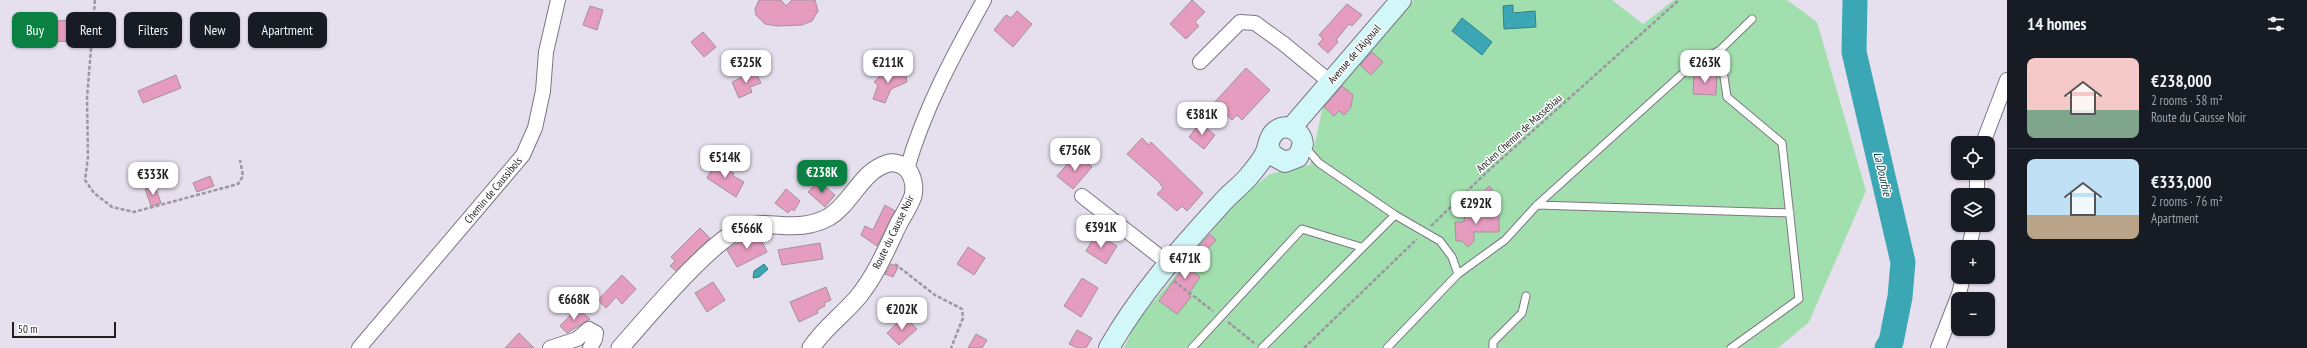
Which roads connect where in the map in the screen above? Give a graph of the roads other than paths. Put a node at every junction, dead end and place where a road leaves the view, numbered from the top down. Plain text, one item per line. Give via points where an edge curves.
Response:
1 (558, 0) edge
2 (984, 0) edge
3 (1401, 0) edge
4 (1752, 19) dead end
5 (1720, 50) junction
6 (1200, 62) dead end
7 (2007, 80) edge
8 (1330, 82) junction
9 (1986, 136) edge
10 (1268, 145) junction
11 (1294, 146) junction
12 (1319, 163) junction
13 (907, 169) junction
14 (1248, 178) junction
15 (1082, 196) dead end
16 (1537, 205) junction
17 (1790, 213) junction
18 (1394, 215) junction
19 (1361, 247) junction
20 (1165, 267) junction
21 (1458, 274) junction
22 (1961, 284) edge
23 (1526, 296) dead end
24 (1493, 345) edge
25 (359, 348) edge
26 (550, 348) edge
27 (590, 348) edge
28 (620, 348) edge
29 (811, 348) edge
30 (1109, 348) edge
31 (1192, 348) edge
32 (1261, 348) edge
33 (1387, 348) edge
34 (1487, 348) edge
35 (1731, 348) edge
36 (1938, 348) edge

1 - 25 street, Chemin de Caussibols via 546,52 543,91 535,128 523,154
2 - 13 street via 958,46 916,138
3 - 8 main road, Avenue de l'Aigoual
4 - 5 lane
5 - 16 lane via 1692,65
5 - 17 lane via 1727,97 1782,143
6 - 8 street via 1240,22 1255,23
7 - 9 street
8 - 11 main road, Avenue de l'Aigoual via 1308,109
10 - 11 main road via 1272,155
10 - 11 main road via 1275,131 1285,127
10 - 14 main road via 1262,159
11 - 12 lane
11 - 12 lane
11 - 14 main road
12 - 18 lane
13 - 28 street via 897,163 887,163 876,168 831,216 818,222 801,226 743,228 729,236 707,255
13 - 29 street, Route du Causse Noir via 912,177 913,196 884,255 858,297
14 - 20 main road via 1222,202
15 - 20 street
16 - 17 lane
16 - 21 lane via 1505,240
17 - 35 lane via 1799,299
18 - 19 lane
18 - 21 lane via 1440,241 1452,258
19 - 31 lane via 1302,229
19 - 32 lane
20 - 30 main road
21 - 33 lane
22 - 36 street
23 - 24 lane via 1522,313
24 - 34 lane
26 - 27 street via 577,339 589,329 596,333

